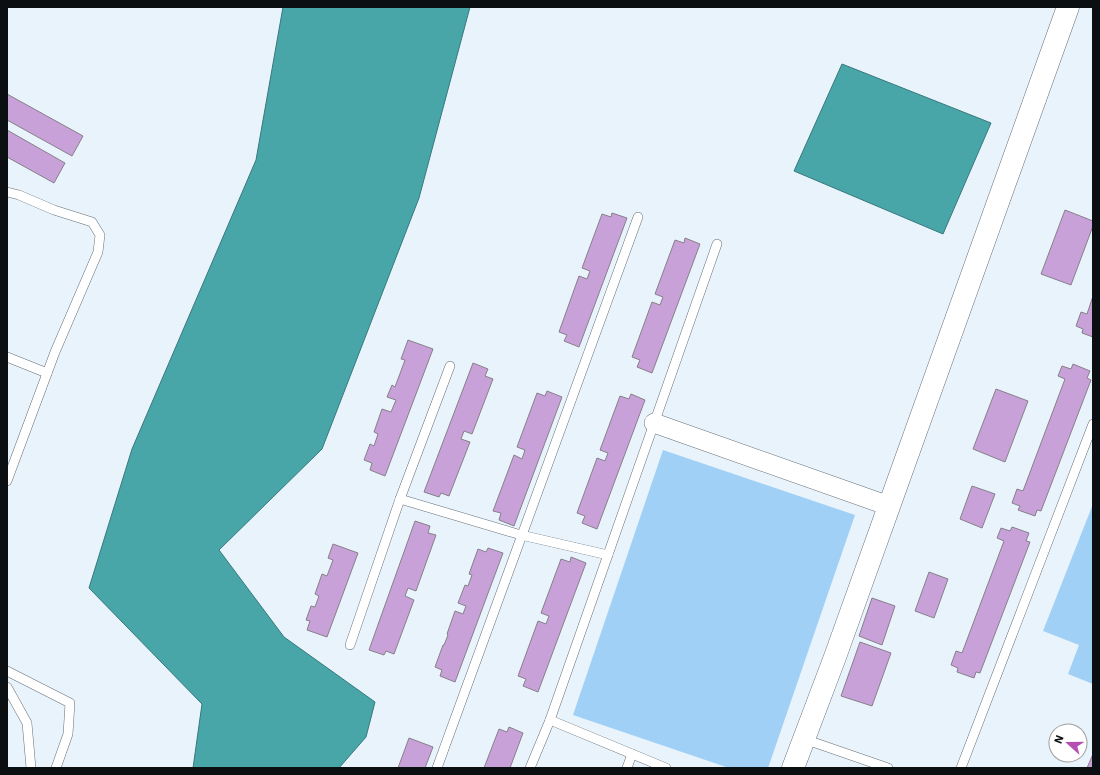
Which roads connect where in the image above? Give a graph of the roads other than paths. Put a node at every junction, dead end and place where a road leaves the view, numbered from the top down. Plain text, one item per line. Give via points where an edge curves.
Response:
1 (1068, 7) edge
2 (7, 192) edge
3 (638, 216) dead end
4 (717, 244) dead end
5 (7, 357) edge
6 (450, 366) dead end
7 (47, 373) junction
8 (654, 423) junction
9 (1093, 424) edge
10 (7, 481) edge
11 (400, 499) junction
12 (889, 506) junction
13 (521, 535) junction
14 (608, 555) junction
15 (350, 645) dead end
16 (7, 671) edge
17 (7, 687) edge
18 (550, 720) junction
19 (804, 739) junction
20 (632, 754) junction
21 (31, 768) edge
22 (56, 768) edge
23 (436, 768) edge
24 (530, 768) edge
25 (627, 768) edge
26 (666, 768) edge
27 (793, 768) edge
28 (888, 768) edge
29 (961, 768) edge

1 - 12 street
2 - 7 lane via 92,222 100,235 98,252
3 - 13 lane
4 - 8 lane
5 - 7 lane
6 - 11 lane
7 - 10 lane
8 - 12 street
8 - 14 lane
9 - 29 lane
11 - 13 lane
11 - 15 lane
12 - 19 street
13 - 14 lane
13 - 23 lane
14 - 18 lane
16 - 22 lane via 70,703 68,734
17 - 21 lane via 27,723
18 - 20 lane
18 - 24 lane
19 - 27 street
19 - 28 lane
20 - 25 lane
20 - 26 lane

